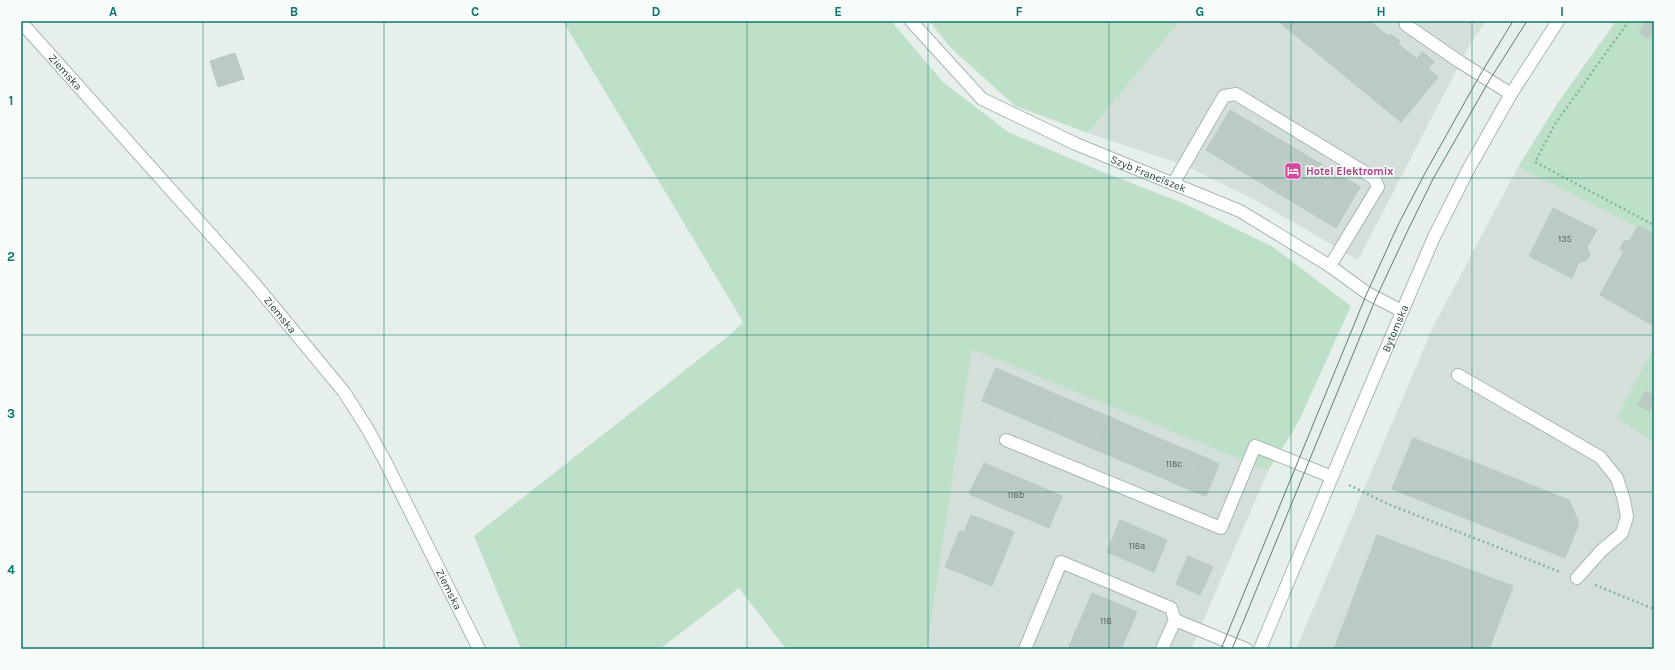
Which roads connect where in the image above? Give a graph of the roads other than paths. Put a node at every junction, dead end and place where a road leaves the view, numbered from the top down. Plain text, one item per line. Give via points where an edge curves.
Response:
1 (911, 21) edge
2 (1407, 21) edge
3 (1558, 21) edge
4 (21, 22) edge
5 (1511, 94) junction
6 (1173, 184) junction
7 (1330, 266) junction
8 (1402, 311) junction
9 (1458, 375) dead end
10 (1006, 440) dead end
11 (1332, 477) junction
12 (1577, 578) road end
13 (1175, 620) junction
14 (479, 649) edge
15 (1024, 649) edge
16 (1162, 649) edge
17 (1246, 649) edge
18 (1260, 649) edge

1 - 6 street, Szyb Franciszek via 982,99 1076,144
2 - 5 street via 1406,25
3 - 5 street, Bytomska
4 - 14 street, Ziemska via 254,284 344,392 385,461
5 - 8 street, Bytomska via 1434,237
6 - 7 street, Szyb Franciszek via 1240,211
6 - 7 street via 1224,96 1236,94 1374,178 1378,187
7 - 8 street, Szyb Franciszek via 1367,293
8 - 11 street, Bytomska
9 - 12 street via 1600,457 1617,478 1627,517 1622,533
10 - 11 street via 1221,528 1255,446
11 - 18 street, Bytomska
13 - 15 street via 1171,608 1061,562
13 - 16 street
13 - 17 street

